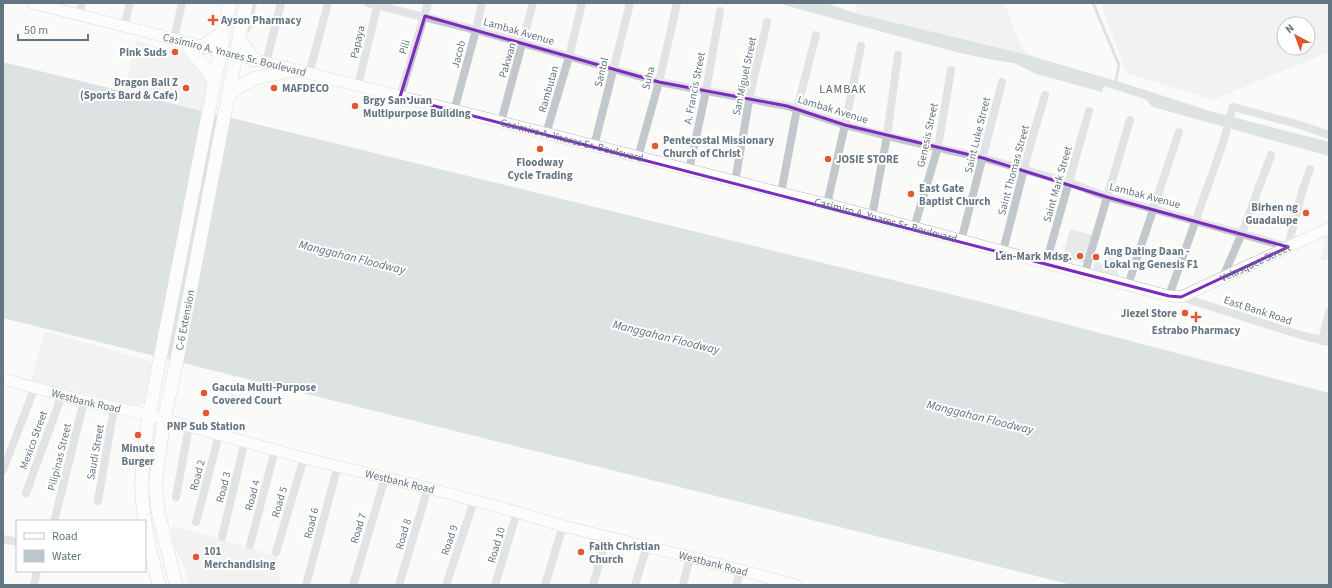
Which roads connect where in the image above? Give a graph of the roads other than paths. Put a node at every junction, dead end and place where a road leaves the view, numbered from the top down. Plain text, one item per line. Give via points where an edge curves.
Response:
1 (35, 3) edge
2 (82, 3) edge
3 (130, 3) edge
4 (182, 3) edge
5 (230, 3) edge
6 (246, 3) edge
7 (253, 3) edge
8 (281, 3) edge
9 (328, 3) edge
10 (368, 3) edge
11 (428, 3) edge
12 (482, 3) edge
13 (533, 3) edge
14 (582, 3) edge
15 (630, 3) edge
16 (677, 3) edge
17 (377, 4) edge
18 (720, 11) dead end
19 (79, 15) junction
20 (425, 16) junction
21 (767, 22) dead end
22 (124, 26) junction
23 (476, 30) junction
24 (224, 31) junction
25 (816, 35) dead end
26 (177, 40) junction
27 (242, 41) junction
28 (523, 43) junction
29 (861, 46) dead end
30 (202, 47) junction
31 (220, 51) junction
32 (236, 55) junction
33 (898, 55) dead end
34 (569, 57) junction
35 (260, 61) junction
36 (613, 69) junction
37 (294, 70) junction
38 (951, 70) dead end
39 (309, 74) junction
40 (659, 82) junction
41 (1002, 82) dead end
42 (214, 85) junction
43 (358, 85) junction
44 (706, 90) junction
45 (1045, 96) dead end
46 (400, 97) junction
47 (227, 99) junction
48 (749, 100) junction
49 (797, 109) junction
50 (454, 111) junction
51 (1089, 111) dead end
52 (1130, 120) dead end
53 (501, 122) junction
54 (846, 125) junction
55 (1179, 132) dead end
56 (546, 134) junction
57 (1329, 135) edge
58 (887, 136) junction
59 (594, 146) junction
60 (938, 147) junction
61 (1271, 155) dead end
62 (638, 157) junction
63 (983, 158) junction
64 (1024, 169) junction
65 (1310, 169) dead end
66 (689, 170) junction
67 (735, 182) junction
68 (1068, 182) junction
69 (781, 193) junction
70 (1107, 197) junction
71 (827, 204) junction
72 (1153, 208) junction
73 (872, 216) junction
74 (1196, 221) junction
75 (914, 228) junction
76 (1329, 228) edge
77 (1242, 233) junction
78 (961, 240) junction
79 (1288, 248) junction
80 (1003, 251) junction
81 (1046, 263) junction
82 (1085, 272) junction
83 (1223, 278) junction
84 (1128, 284) junction
85 (1169, 296) junction
86 (1181, 297) junction
87 (1329, 312) edge
88 (1325, 342) edge
89 (3, 379) edge
90 (35, 387) junction
91 (62, 395) junction
92 (84, 401) junction
93 (114, 408) junction
94 (149, 415) junction
95 (164, 419) junction
96 (189, 426) junction
97 (219, 435) junction
98 (245, 442) junction
99 (275, 450) junction
100 (304, 458) junction
101 (338, 466) junction
102 (3, 470) edge
103 (385, 478) junction
104 (428, 488) junction
105 (26, 493) dead end
106 (176, 497) dead end
107 (98, 501) dead end
108 (474, 501) junction
109 (517, 512) junction
110 (55, 518) dead end
111 (145, 520) edge
112 (196, 522) dead end
113 (563, 526) junction
114 (146, 528) edge
115 (222, 537) dead end
116 (607, 537) junction
117 (3, 539) edge
118 (16, 542) edge
119 (250, 545) dead end
120 (647, 546) junction
121 (276, 552) dead end
122 (690, 557) junction
123 (741, 571) junction
124 (37, 572) edge
125 (768, 582) edge
126 (34, 585) edge
127 (159, 585) edge
128 (176, 585) edge
129 (306, 585) edge
130 (353, 585) edge
131 (399, 585) edge
132 (446, 585) edge
133 (495, 585) edge
134 (545, 585) edge
135 (593, 585) edge
136 (635, 585) edge
137 (683, 585) edge
138 (736, 585) edge
139 (796, 585) edge

1 - 19 main road, Casimiro A. Ynares Sr. Boulevard
2 - 19 street
3 - 22 street
4 - 26 street
5 - 24 main road, C-6 Extension
6 - 27 main road, C-6 Extension
7 - 27 street
8 - 35 street
9 - 39 street
10 - 17 street, Lambak Avenue
11 - 20 street, Pili
12 - 23 street, Jacob
13 - 28 street, Pakwan
14 - 34 street, Rambutan
15 - 36 street, Santol
16 - 40 street, Suha
17 - 20 street, Lambak Avenue
17 - 43 street, Papaya
18 - 44 street, A. Francis Street
19 - 22 main road, Casimiro A. Ynares Sr. Boulevard
20 - 23 street, Lambak Avenue
20 - 46 street, Pili
21 - 48 street, San Miguel Street
22 - 26 main road, Casimiro A. Ynares Sr. Boulevard
23 - 28 street, Lambak Avenue
23 - 50 street, Jacob
24 - 30 main road
24 - 31 main road, C-6 Extension
25 - 49 street
26 - 30 main road, Casimiro A. Ynares Sr. Boulevard
26 - 42 main road via 200,59
27 - 32 main road, C-6 Extension
27 - 35 main road
28 - 34 street, Lambak Avenue
28 - 53 street, Pakwan
29 - 54 street
30 - 31 main road, Casimiro A. Ynares Sr. Boulevard
31 - 32 main road, Casimiro A. Ynares Sr. Boulevard
31 - 42 main road, C-6 Extension
32 - 35 main road, Casimiro A. Ynares Sr. Boulevard
32 - 47 main road, C-6 Extension
33 - 58 street
34 - 36 street, Lambak Avenue
34 - 56 street, Rambutan
35 - 37 main road, Casimiro A. Ynares Sr. Boulevard
36 - 40 street, Lambak Avenue
36 - 59 street, Santol
37 - 39 main road, Casimiro A. Ynares Sr. Boulevard
37 - 47 main road via 256,78 240,86
38 - 60 street, Genesis Street
39 - 43 main road, Casimiro A. Ynares Sr. Boulevard
40 - 44 street, Lambak Avenue
40 - 62 street, Suha
41 - 63 street, Saint Luke Street
42 - 94 main road, C-6 Extension
43 - 46 main road, Casimiro A. Ynares Sr. Boulevard
44 - 48 street, Lambak Avenue
44 - 66 street, A. Francis Street
45 - 64 street, Saint Thomas Street
46 - 50 main road, Casimiro A. Ynares Sr. Boulevard
47 - 95 main road, C-6 Extension
48 - 49 street, Lambak Avenue
48 - 67 street, San Miguel Street
49 - 54 street, Lambak Avenue
49 - 69 street
50 - 53 main road, Casimiro A. Ynares Sr. Boulevard
51 - 68 street, Saint Mark Street
52 - 70 street
53 - 56 main road, Casimiro A. Ynares Sr. Boulevard
54 - 58 street, Lambak Avenue
54 - 71 street
55 - 72 street
56 - 59 main road, Casimiro A. Ynares Sr. Boulevard
57 - 74 street via 1297,124 1232,111
58 - 60 street, Lambak Avenue
58 - 73 street
59 - 62 main road, Casimiro A. Ynares Sr. Boulevard
60 - 63 street, Lambak Avenue
60 - 75 street, Genesis Street
61 - 77 street
62 - 66 main road, Casimiro A. Ynares Sr. Boulevard
63 - 64 street, Lambak Avenue
63 - 78 street, Saint Luke Street
64 - 68 street, Lambak Avenue
64 - 80 street, Saint Thomas Street
65 - 79 street
66 - 67 main road, Casimiro A. Ynares Sr. Boulevard
67 - 69 main road, Casimiro A. Ynares Sr. Boulevard
68 - 70 street, Lambak Avenue
68 - 81 street, Saint Mark Street
69 - 71 main road, Casimiro A. Ynares Sr. Boulevard
70 - 72 street, Lambak Avenue
70 - 82 street
71 - 73 main road, Casimiro A. Ynares Sr. Boulevard
72 - 74 street, Lambak Avenue
72 - 84 street
73 - 75 main road, Casimiro A. Ynares Sr. Boulevard
74 - 77 street, Lambak Avenue
74 - 85 street
75 - 78 main road, Casimiro A. Ynares Sr. Boulevard
76 - 79 main road, Velasquez Street
77 - 79 street, Lambak Avenue
77 - 83 street
78 - 80 main road, Casimiro A. Ynares Sr. Boulevard
79 - 83 main road, Velasquez Street
80 - 81 main road, Casimiro A. Ynares Sr. Boulevard
81 - 82 main road, Casimiro A. Ynares Sr. Boulevard
82 - 84 main road, Casimiro A. Ynares Sr. Boulevard
83 - 86 main road, Velasquez Street
84 - 85 main road, Casimiro A. Ynares Sr. Boulevard
85 - 86 main road, Casimiro A. Ynares Sr. Boulevard
86 - 88 street, East Bank Road
87 - 88 street
89 - 90 main road, Westbank Road
90 - 91 main road, Westbank Road
90 - 102 street
91 - 92 main road, Westbank Road
91 - 105 street, Mexico Street
92 - 93 main road, Westbank Road
92 - 110 street, Pilipinas Street
93 - 94 main road, Westbank Road
93 - 107 street, Saudi Street
94 - 95 main road, Westbank Road
94 - 111 main road, C-6 Extension via 142,473
95 - 96 main road, Westbank Road
95 - 128 main road, C-6 Extension via 155,486 158,511
96 - 97 main road, Westbank Road
96 - 106 street
97 - 98 main road, Westbank Road
97 - 112 street, Road 2
98 - 99 main road, Westbank Road
98 - 115 street, Road 3
99 - 100 main road, Westbank Road
99 - 119 street, Road 4
100 - 101 main road, Westbank Road
100 - 121 street, Road 5
101 - 103 main road, Westbank Road
101 - 129 street, Road 6
103 - 104 main road, Westbank Road
103 - 130 street, Road 7
104 - 108 main road, Westbank Road
104 - 131 street, Road 8
108 - 109 main road, Westbank Road
108 - 132 street, Road 9
109 - 113 main road, Westbank Road
109 - 133 street, Road 10
113 - 116 main road, Westbank Road
113 - 134 street
114 - 127 main road, C-6 Extension
116 - 120 main road, Westbank Road
116 - 135 street
117 - 118 street
120 - 122 main road, Westbank Road
120 - 136 street
122 - 123 main road, Westbank Road
122 - 137 street
123 - 125 main road, Westbank Road
123 - 138 street
124 - 126 street
125 - 139 main road, Westbank Road

